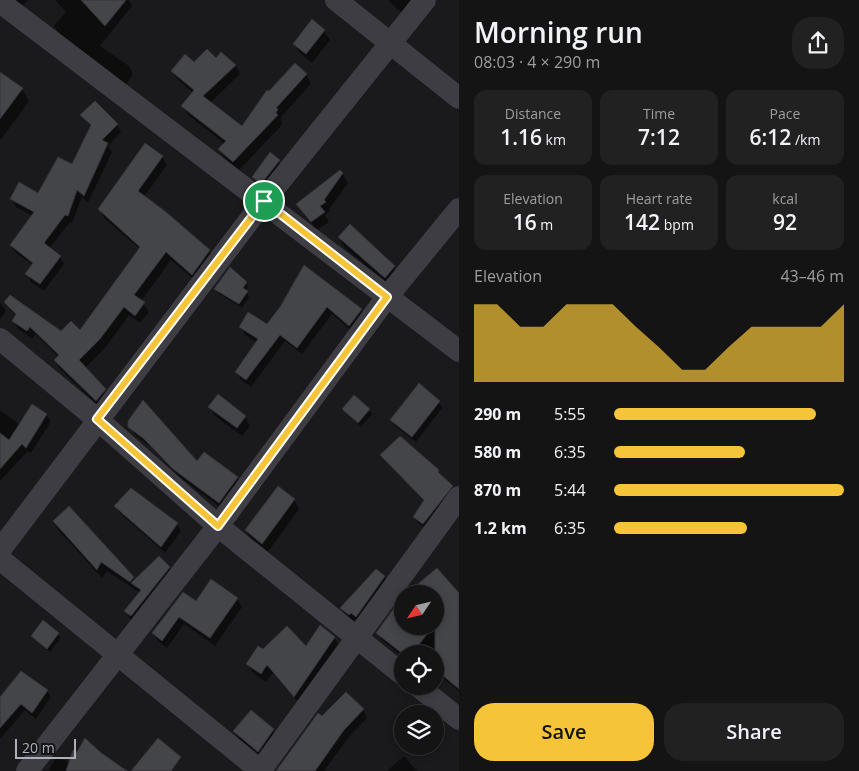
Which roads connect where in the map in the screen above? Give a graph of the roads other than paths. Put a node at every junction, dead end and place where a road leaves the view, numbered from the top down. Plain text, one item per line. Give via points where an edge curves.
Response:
1 (336, 0) edge
2 (425, 0) edge
3 (0, 2) edge
4 (390, 45) junction
5 (459, 98) edge
6 (264, 201) junction
7 (459, 209) edge
8 (387, 297) junction
9 (0, 339) edge
10 (459, 352) edge
11 (97, 419) junction
12 (459, 497) edge
13 (218, 526) junction
14 (0, 550) edge
15 (0, 559) edge
16 (358, 638) junction
17 (117, 653) junction
18 (394, 667) edge
19 (429, 695) edge
20 (459, 719) edge
21 (27, 771) edge
22 (261, 771) edge

1 - 4 street
2 - 4 street
3 - 6 street
4 - 5 street
4 - 6 street
6 - 8 street
6 - 11 street
7 - 8 street
8 - 10 street
8 - 13 street
9 - 11 street
11 - 13 street
11 - 14 street
12 - 16 street
13 - 16 street
13 - 17 street
15 - 17 street
16 - 18 street
16 - 22 street
17 - 21 street
17 - 22 street
19 - 20 street

